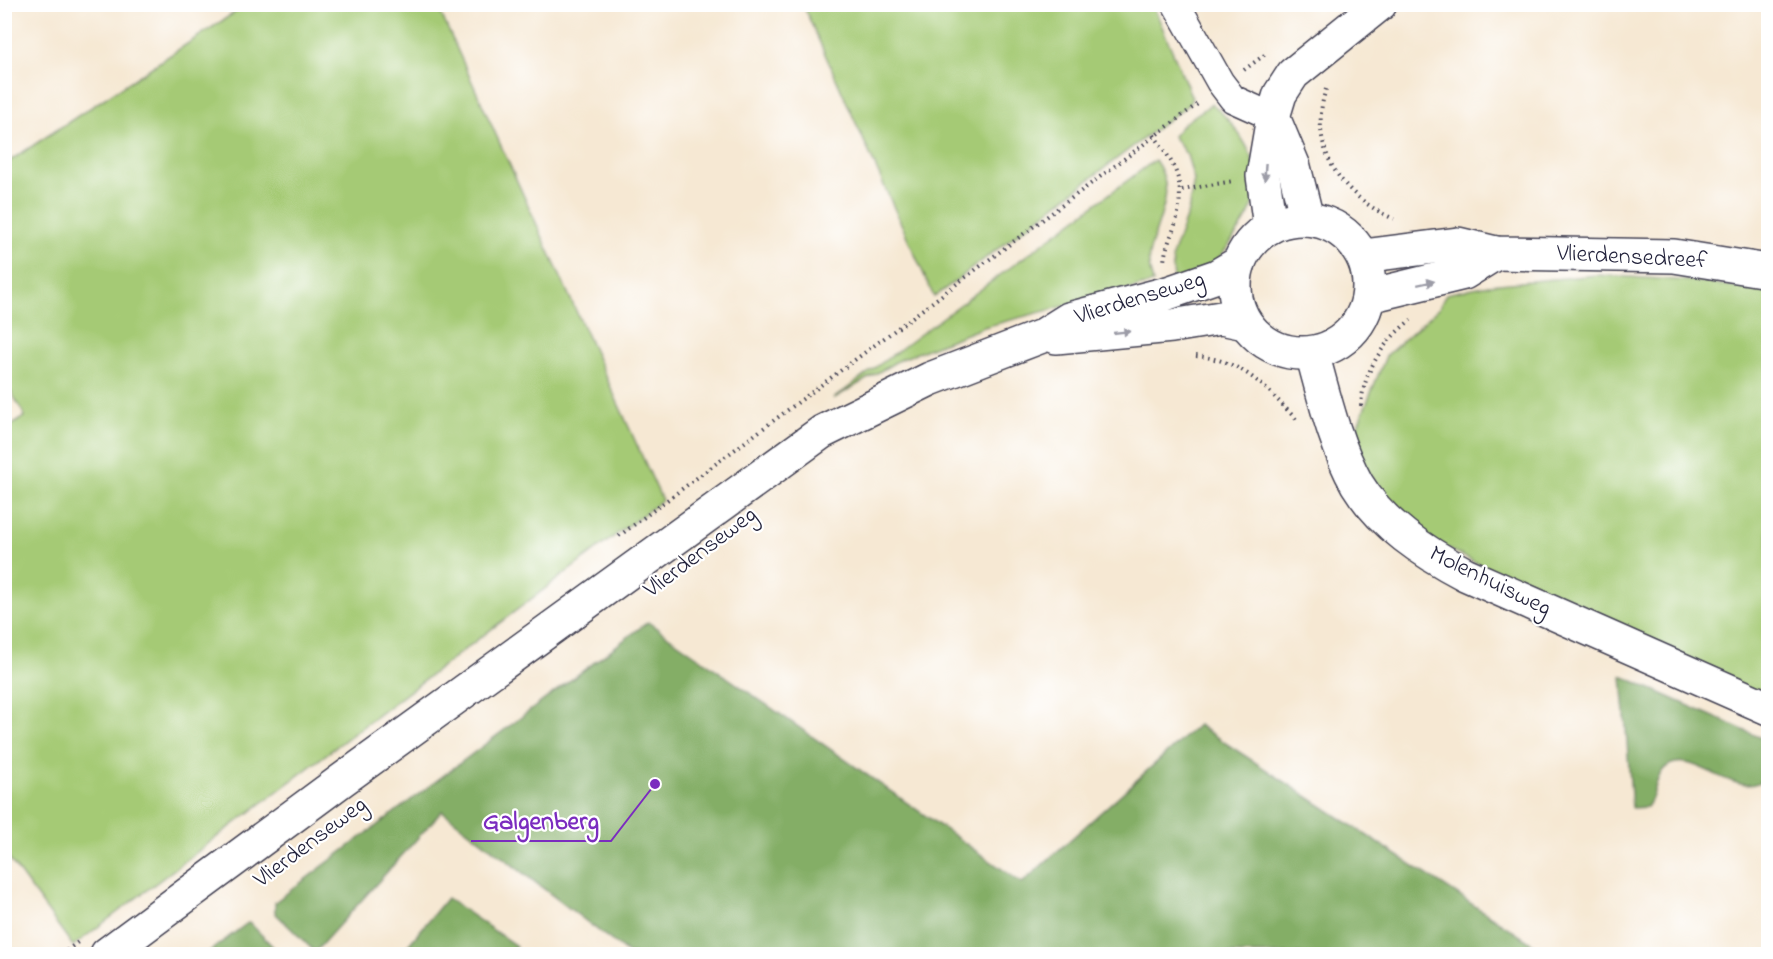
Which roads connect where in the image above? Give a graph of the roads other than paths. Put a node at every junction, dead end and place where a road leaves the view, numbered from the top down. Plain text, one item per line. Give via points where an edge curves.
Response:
1 (1176, 4) edge
2 (1380, 4) edge
3 (1273, 117) junction
4 (1307, 219) junction
5 (1270, 227) junction
6 (1496, 253) junction
7 (1363, 256) junction
8 (1239, 263) junction
9 (1768, 271) edge
10 (1369, 296) junction
11 (1245, 323) junction
12 (1042, 336) junction
13 (1312, 353) junction
14 (1768, 708) edge
15 (107, 954) edge

1 - 3 street via 1233,99
2 - 3 main road via 1293,74 1280,94
3 - 4 main road via 1294,167
3 -> 5 main road via 1263,176
4 - 5 main road
4 - 7 main road via 1328,224 1347,236
5 - 8 main road via 1255,238
6 - 7 main road, Vlierdensedreef via 1458,244
6 - 9 main road, Vlierdensedreef via 1674,256
10 -> 6 main road via 1464,273
7 - 10 main road
8 - 11 main road via 1235,295
8 - 12 main road, Vlierdenseweg via 1217,276 1168,293 1069,319
10 - 13 main road via 1360,322 1350,333 1326,350
12 -> 11 main road, Vlierdenseweg via 1073,337 1221,318
11 - 13 main road via 1270,346 1291,353
12 - 15 main road, Vlierdenseweg via 930,379 822,432
13 - 14 main road, Molenhuisweg via 1331,418 1358,484 1385,519 1426,553

